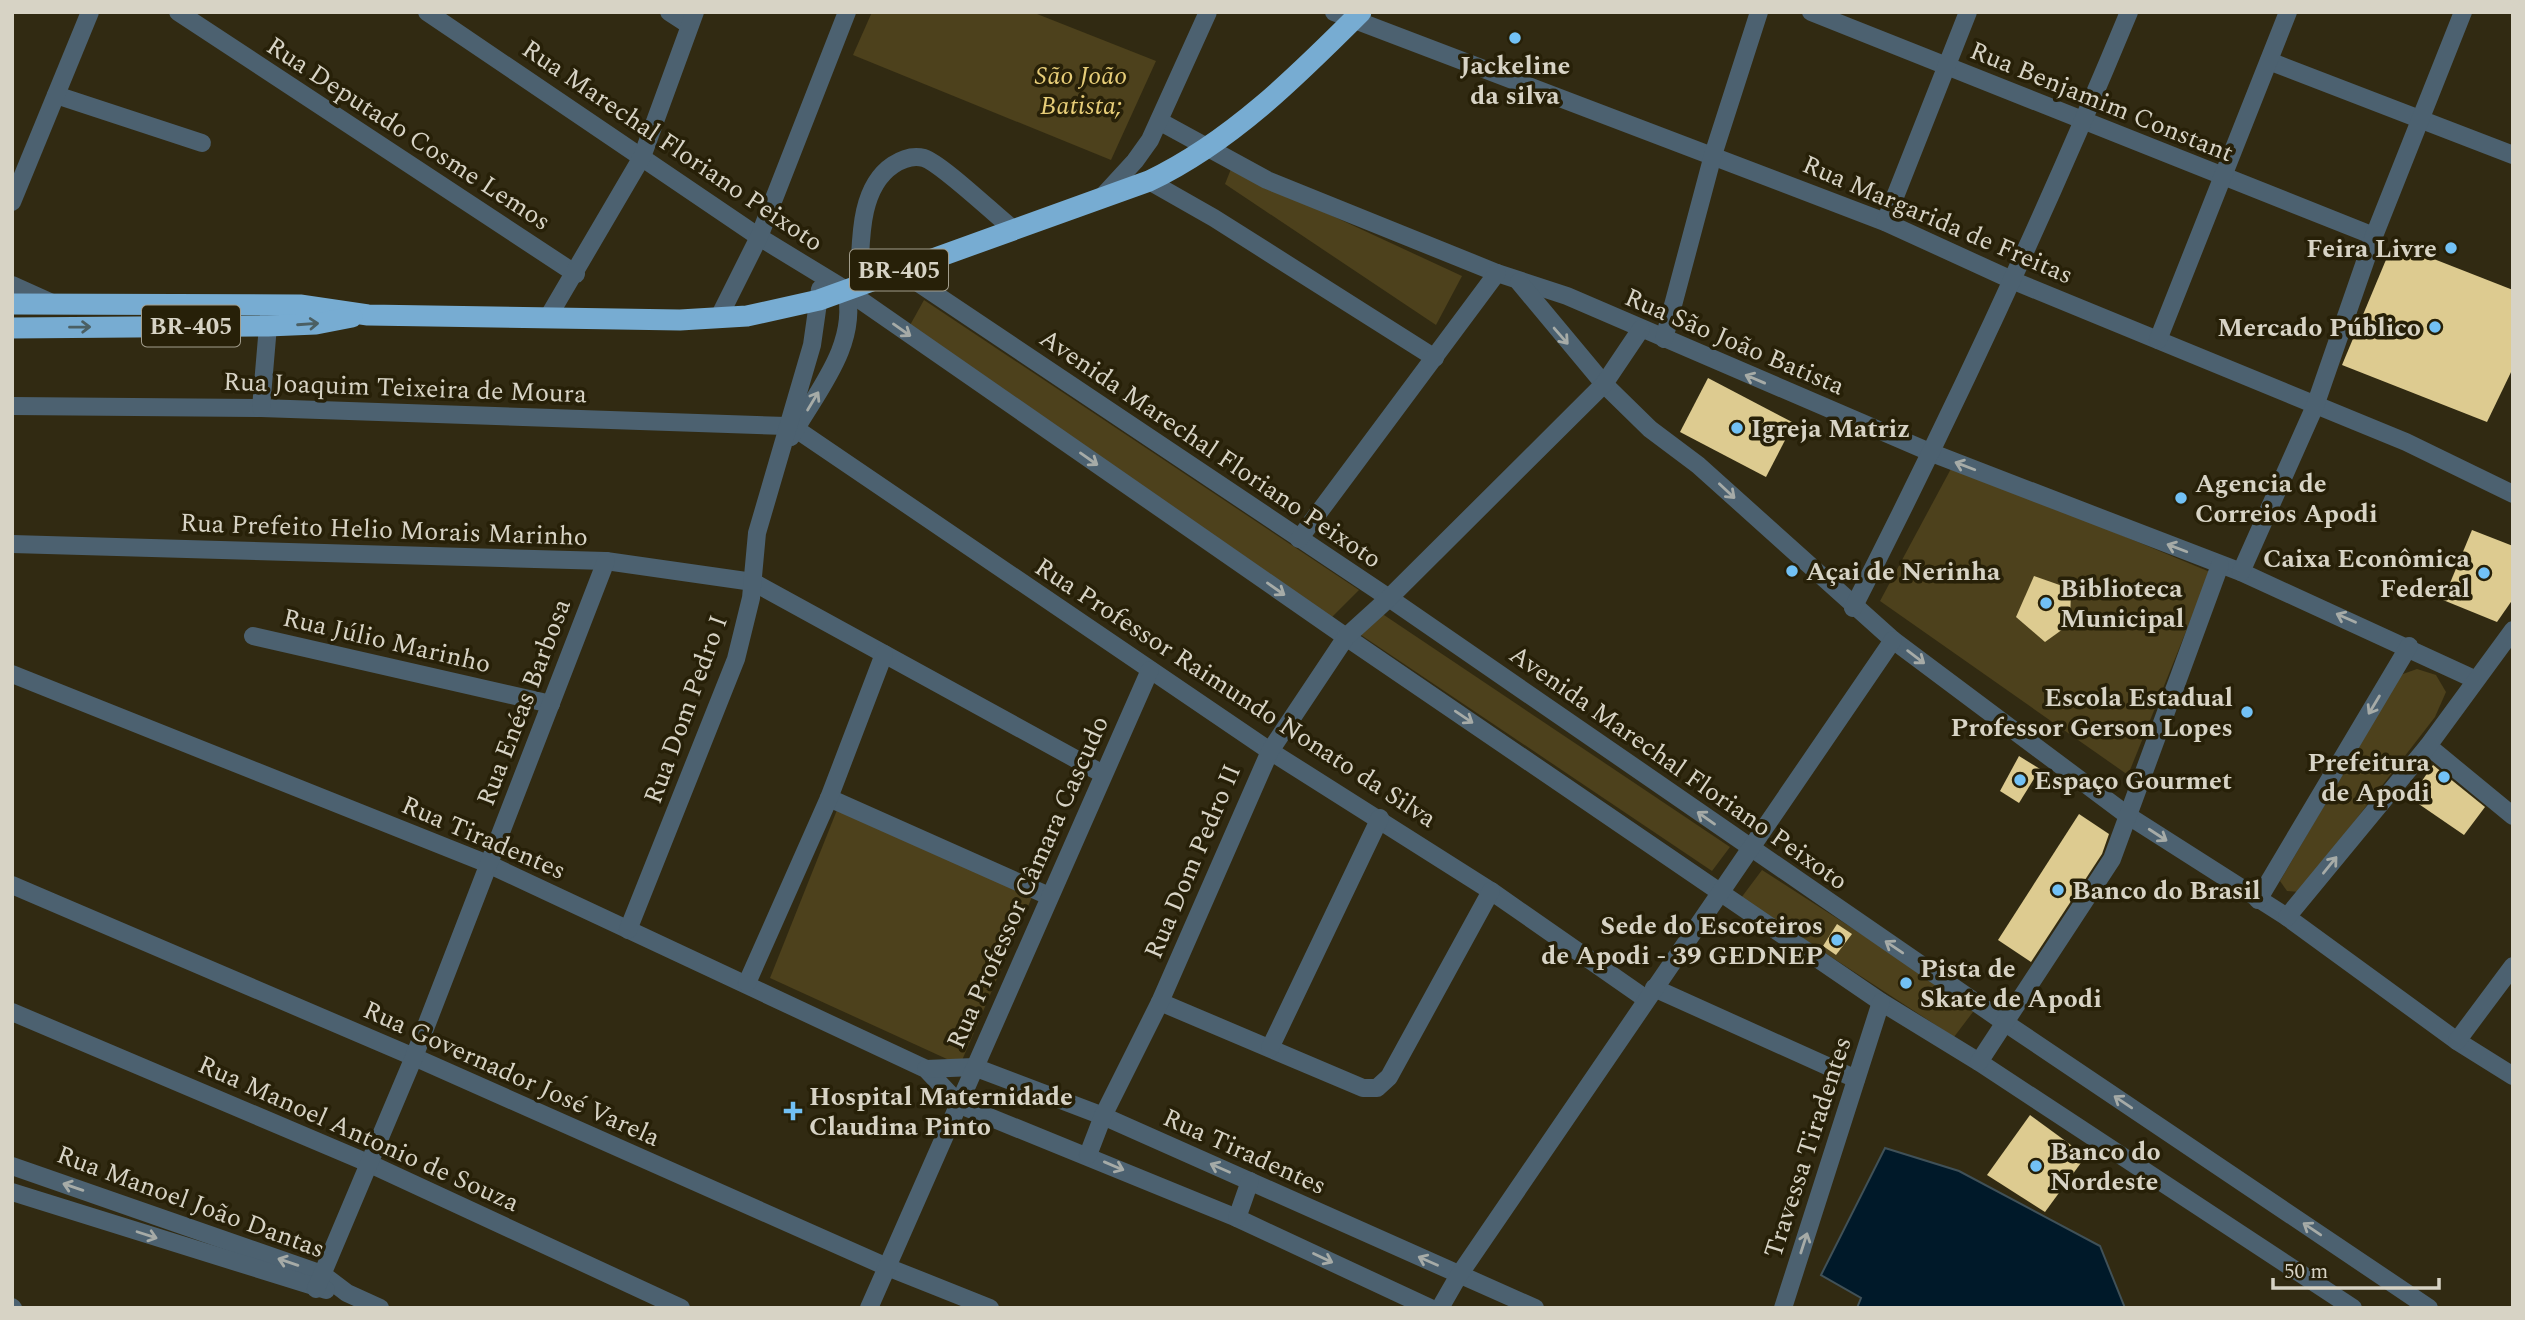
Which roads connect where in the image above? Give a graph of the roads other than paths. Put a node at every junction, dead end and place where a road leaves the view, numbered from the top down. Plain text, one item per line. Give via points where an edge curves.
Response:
1 (90, 12) edge
2 (178, 12) edge
3 (427, 12) edge
4 (669, 12) edge
5 (847, 12) edge
6 (1208, 12) edge
7 (1759, 12) edge
8 (1811, 12) edge
9 (1968, 12) edge
10 (2129, 12) edge
11 (2288, 12) edge
12 (2463, 12) edge
13 (1350, 14) edge
14 (692, 19) edge
15 (2269, 61) junction
16 (1945, 65) junction
17 (56, 95) junction
18 (2421, 120) junction
19 (1159, 121) junction
20 (2084, 121) junction
21 (202, 143) dead end
22 (1208, 150) junction
23 (1713, 155) junction
24 (2513, 155) edge
25 (642, 157) junction
26 (2222, 178) junction
27 (1149, 181) junction
28 (1101, 198) junction
29 (12, 202) edge
30 (1885, 222) junction
31 (1013, 229) junction
32 (2374, 236) junction
33 (759, 237) junction
34 (899, 270) junction
35 (576, 274) junction
36 (1497, 274) junction
37 (821, 275) junction
38 (2014, 281) junction
39 (1519, 282) junction
40 (12, 285) edge
41 (852, 288) junction
42 (820, 300) junction
43 (12, 304) edge
44 (55, 304) junction
45 (269, 315) junction
46 (547, 319) junction
47 (718, 319) junction
48 (12, 328) edge
49 (1641, 329) junction
50 (1664, 339) junction
51 (2158, 340) junction
52 (1435, 358) junction
53 (1604, 384) junction
54 (12, 406) edge
55 (2315, 406) junction
56 (261, 408) junction
57 (791, 428) junction
58 (1932, 453) junction
59 (2513, 494) edge
60 (1299, 539) junction
61 (12, 544) edge
62 (606, 561) junction
63 (2220, 565) junction
64 (2241, 572) junction
65 (753, 582) junction
66 (1389, 598) junction
67 (1853, 608) junction
68 (2513, 630) edge
69 (253, 636) dead end
70 (1346, 637) junction
71 (1893, 640) junction
72 (2409, 646) junction
73 (884, 654) junction
74 (1150, 670) junction
75 (12, 674) edge
76 (2474, 679) junction
77 (551, 704) junction
78 (2428, 746) junction
79 (1269, 751) junction
80 (1103, 774) junction
81 (829, 798) junction
82 (2127, 815) junction
83 (2513, 816) edge
84 (1380, 818) junction
85 (1751, 849) junction
86 (488, 864) junction
87 (12, 885) edge
88 (1491, 891) junction
89 (1723, 892) junction
90 (1049, 896) junction
91 (2258, 900) junction
92 (2287, 917) junction
93 (628, 930) junction
94 (2513, 966) edge
95 (747, 984) junction
96 (1650, 993) junction
97 (1160, 1002) junction
98 (1881, 1002) junction
99 (12, 1012) edge
100 (2004, 1022) junction
101 (2457, 1041) junction
102 (1270, 1048) junction
103 (414, 1057) junction
104 (1979, 1062) junction
105 (974, 1067) junction
106 (926, 1069) junction
107 (2513, 1076) edge
108 (1856, 1079) junction
109 (960, 1105) junction
110 (1103, 1116) junction
111 (1088, 1155) junction
112 (368, 1163) junction
113 (12, 1166) edge
114 (1250, 1181) junction
115 (12, 1192) edge
116 (1237, 1219) junction
117 (887, 1268) junction
118 (1459, 1275) junction
119 (319, 1281) junction
120 (380, 1308) edge
121 (681, 1308) edge
122 (869, 1308) edge
123 (990, 1308) edge
124 (1430, 1308) edge
125 (1440, 1308) edge
126 (1535, 1308) edge
127 (1783, 1308) edge
128 (2353, 1308) edge
129 (2429, 1308) edge

1 - 17 street
2 - 35 street, Rua Deputado Cosme Lemos
3 - 25 street, Rua Marechal Floriano Peixoto
4 - 14 street
5 - 33 street
6 - 19 street
7 - 23 street
8 - 16 street, Rua Benjamim Constant
9 - 16 street
10 - 20 street
11 - 15 street
12 - 18 street
13 - 22 highway, BR-405 via 1251,115
13 - 23 street, Rua Margarida de Freitas
14 - 25 street
15 - 18 street
15 - 26 street
16 - 20 street, Rua Benjamim Constant
16 - 30 street
17 - 21 street
17 - 29 street
18 - 24 street
18 - 32 street
19 - 22 street, Rua São João Batista
19 - 28 street via 1135,161
20 - 26 street, Rua Benjamim Constant
20 - 38 street
22 - 27 highway, BR-405
22 - 36 street, Rua São João Batista via 1267,180
23 - 30 street, Rua Margarida de Freitas
23 - 50 street
25 - 33 street, Rua Marechal Floriano Peixoto
25 - 35 street
26 - 32 street, Rua Benjamim Constant
26 - 51 street
27 - 28 highway, BR-405
27 - 52 street
28 - 31 highway, BR-405
30 - 38 street, Rua Margarida de Freitas
31 - 34 highway, BR-405
31 - 41 street, Rua Dom Pedro I via 924,158 903,158 883,172 869,198
32 - 55 street
33 - 37 street, Rua Marechal Floriano Peixoto
33 - 47 street
34 - 41 highway, BR-405
34 - 60 street, Avenida Marechal Floriano Peixoto
35 - 46 street
36 - 39 street, Rua São João Batista
36 - 52 street
37 - 41 street, Rua Marechal Floriano Peixoto
37 - 42 street, Rua Marechal Floriano Peixoto
38 - 51 street, Rua Margarida de Freitas
38 - 58 street
39 - 49 street, Rua São João Batista via 1567,296
39 -> 53 street
40 - 44 street
41 - 42 highway, BR-405
57 -> 41 street, Rua Dom Pedro I via 842,349
41 -> 70 street
42 - 47 highway, BR-405
42 - 57 street, Rua Dom Pedro I
43 - 44 highway, BR-405
44 - 45 highway, BR-405
45 - 46 highway, BR-405 via 318,306 368,314
48 -> 45 highway, BR-405
45 - 56 street
46 - 47 highway, BR-405
49 - 50 street, Rua São João Batista
49 - 53 street, Rua Dom Pedro II
58 -> 50 street, Rua São João Batista
51 - 55 street, Rua Margarida de Freitas
52 - 60 street
53 - 66 street, Rua Dom Pedro II
53 -> 67 street
54 - 56 street, Rua Joaquim Teixeira de Moura
55 - 59 street, Rua Margarida de Freitas via 2406,442
55 - 64 street
56 - 57 street, Rua Joaquim Teixeira de Moura
57 - 65 street, Rua Dom Pedro I via 757,534
57 - 74 street, Rua Professor Raimundo Nonato da Silva
63 -> 58 street, Rua São João Batista
58 - 67 street
60 - 66 street, Avenida Marechal Floriano Peixoto
61 - 62 street, Rua Prefeito Helio Morais Marinho
62 - 65 street, Rua Prefeito Helio Morais Marinho
62 - 77 street, Rua Enéas Barbosa
63 - 64 street, Rua São João Batista
63 - 82 street
72 -> 64 street, Rua São João Batista
65 - 73 street
65 - 93 street, Rua Dom Pedro I via 736,659
66 - 70 street, Rua Dom Pedro II
85 -> 66 street, Avenida Marechal Floriano Peixoto
67 - 71 street
68 - 76 street
69 - 77 street, Rua Júlio Marinho
70 - 79 street, Rua Dom Pedro II
70 -> 89 street
71 -> 82 street
71 - 85 street
72 - 76 street, Rua São João Batista
72 -> 91 street
73 - 80 street
73 - 81 street
74 - 79 street, Rua Professor Raimundo Nonato da Silva
74 - 80 street, Rua Professor Câmara Cascudo
75 - 86 street, Rua Tiradentes
76 - 78 street
77 - 86 street, Rua Enéas Barbosa
78 - 83 street
92 -> 78 street
79 - 84 street, Rua Professor Raimundo Nonato da Silva
79 - 97 street, Rua Dom Pedro II
80 - 90 street, Rua Professor Câmara Cascudo
81 - 90 street
81 - 95 street
82 -> 91 street
82 - 100 street via 2112,859
84 - 88 street, Rua Professor Raimundo Nonato da Silva
84 - 102 street
85 - 89 street
100 -> 85 street, Avenida Marechal Floriano Peixoto
86 - 93 street, Rua Tiradentes
86 - 103 street, Rua Enéas Barbosa
87 - 103 street, Rua Governador José Varela
88 - 96 street, Rua Professor Raimundo Nonato da Silva
88 - 102 street via 1389,1077 1373,1089
89 - 96 street
89 - 98 street
90 - 105 street, Rua Professor Câmara Cascudo
91 - 92 street
92 - 101 street
93 - 95 street, Rua Tiradentes
94 - 101 street
95 - 106 street, Rua Tiradentes
96 - 108 street, Rua Professor Raimundo Nonato da Silva
96 - 118 street
97 - 102 street
97 - 110 street, Rua Dom Pedro II
98 - 104 street
98 - 108 street, Travessa Tiradentes
99 - 112 street, Rua Manoel Antonio de Souza
100 - 104 street
129 -> 100 street, Avenida Marechal Floriano Peixoto
101 - 107 street
103 - 112 street, Rua Enéas Barbosa
103 - 117 street, Rua Governador José Varela
104 - 128 street
105 - 106 street, Rua Tiradentes
105 - 109 street, Rua Professor Câmara Cascudo
105 - 110 street, Rua Tiradentes
106 - 109 street, Rua Tiradentes
127 -> 108 street, Travessa Tiradentes
109 - 111 street, Rua Tiradentes
109 - 117 street, Rua Professor Câmara Cascudo
110 - 111 street, Rua Dom Pedro II
114 -> 110 street, Rua Tiradentes
111 -> 116 street, Rua Tiradentes
112 - 119 street, Rua Enéas Barbosa
112 - 121 street, Rua Manoel Antonio de Souza
119 -> 113 street, Rua Manoel João Dantas
114 - 116 street
118 -> 114 street, Rua Tiradentes
115 -> 119 street, Rua Manoel João Dantas
116 -> 124 street, Rua Tiradentes
117 - 122 street, Rua Professor Câmara Cascudo
117 - 123 street, Rua Governador José Varela
118 - 125 street
118 - 126 street, Rua Tiradentes
119 - 120 street, Rua Manoel João Dantas

